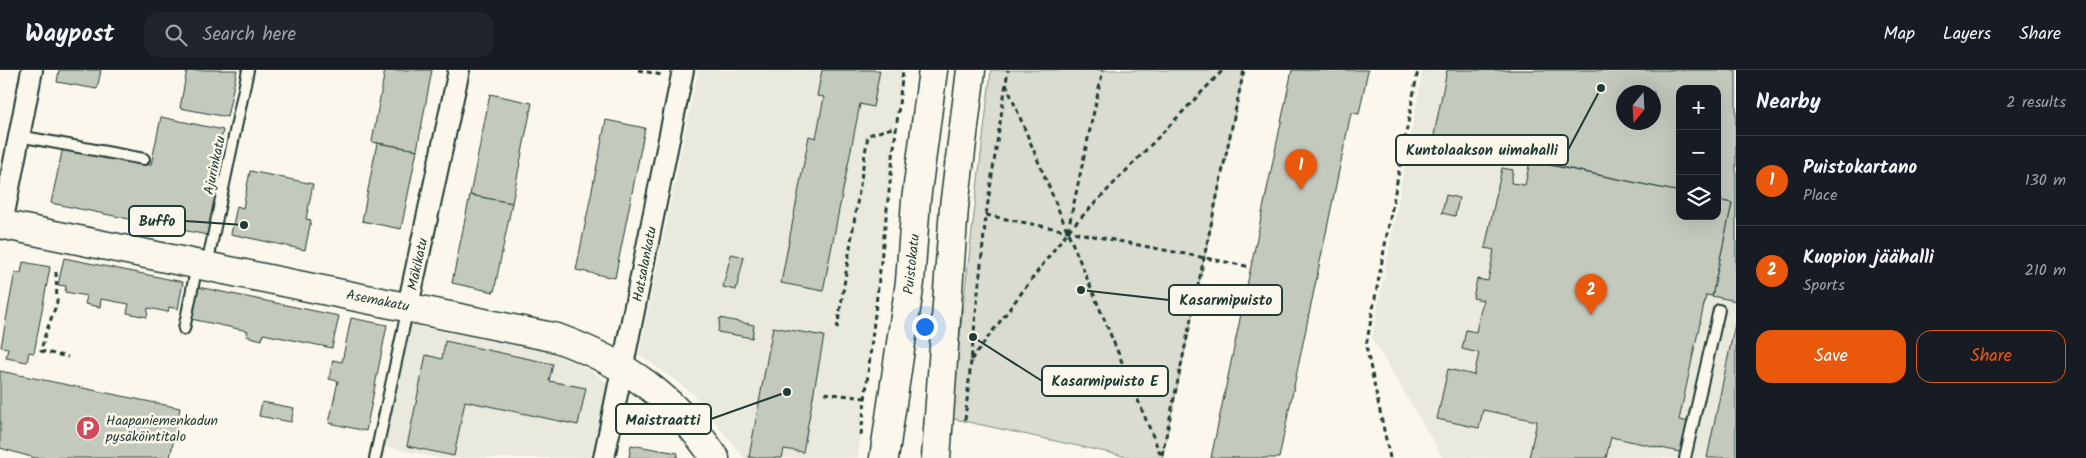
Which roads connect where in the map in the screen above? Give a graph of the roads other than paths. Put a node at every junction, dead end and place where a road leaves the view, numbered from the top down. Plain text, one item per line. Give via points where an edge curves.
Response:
1 (32, 70) edge
2 (248, 70) edge
3 (459, 70) edge
4 (683, 70) edge
5 (933, 70) edge
6 (971, 70) edge
7 (19, 136) junction
8 (144, 160) dead end
9 (0, 227) edge
10 (200, 273) junction
11 (408, 306) junction
12 (1719, 310) dead end
13 (184, 329) dead end
14 (623, 367) junction
15 (375, 458) edge
16 (604, 458) edge
17 (715, 458) edge
18 (884, 458) edge
19 (936, 458) edge
20 (1685, 458) edge

1 - 7 street
2 - 10 lane, Ajurinkatu
3 - 11 street, Mäkikatu
4 - 14 street, Hatsalankatu
5 - 18 main road, Puistokatu via 916,200 910,282
6 - 19 main road via 954,207
7 - 8 lane
7 - 9 street
9 - 10 main road, Asemakatu
10 - 11 main road, Asemakatu
10 - 13 lane, Ajurinkatu
11 - 14 main road, Asemakatu via 557,338
11 - 15 lane, Mäkikatu
12 - 20 lane
14 - 16 street, Hatsalankatu
14 - 17 main road, Asemakatu via 665,398

